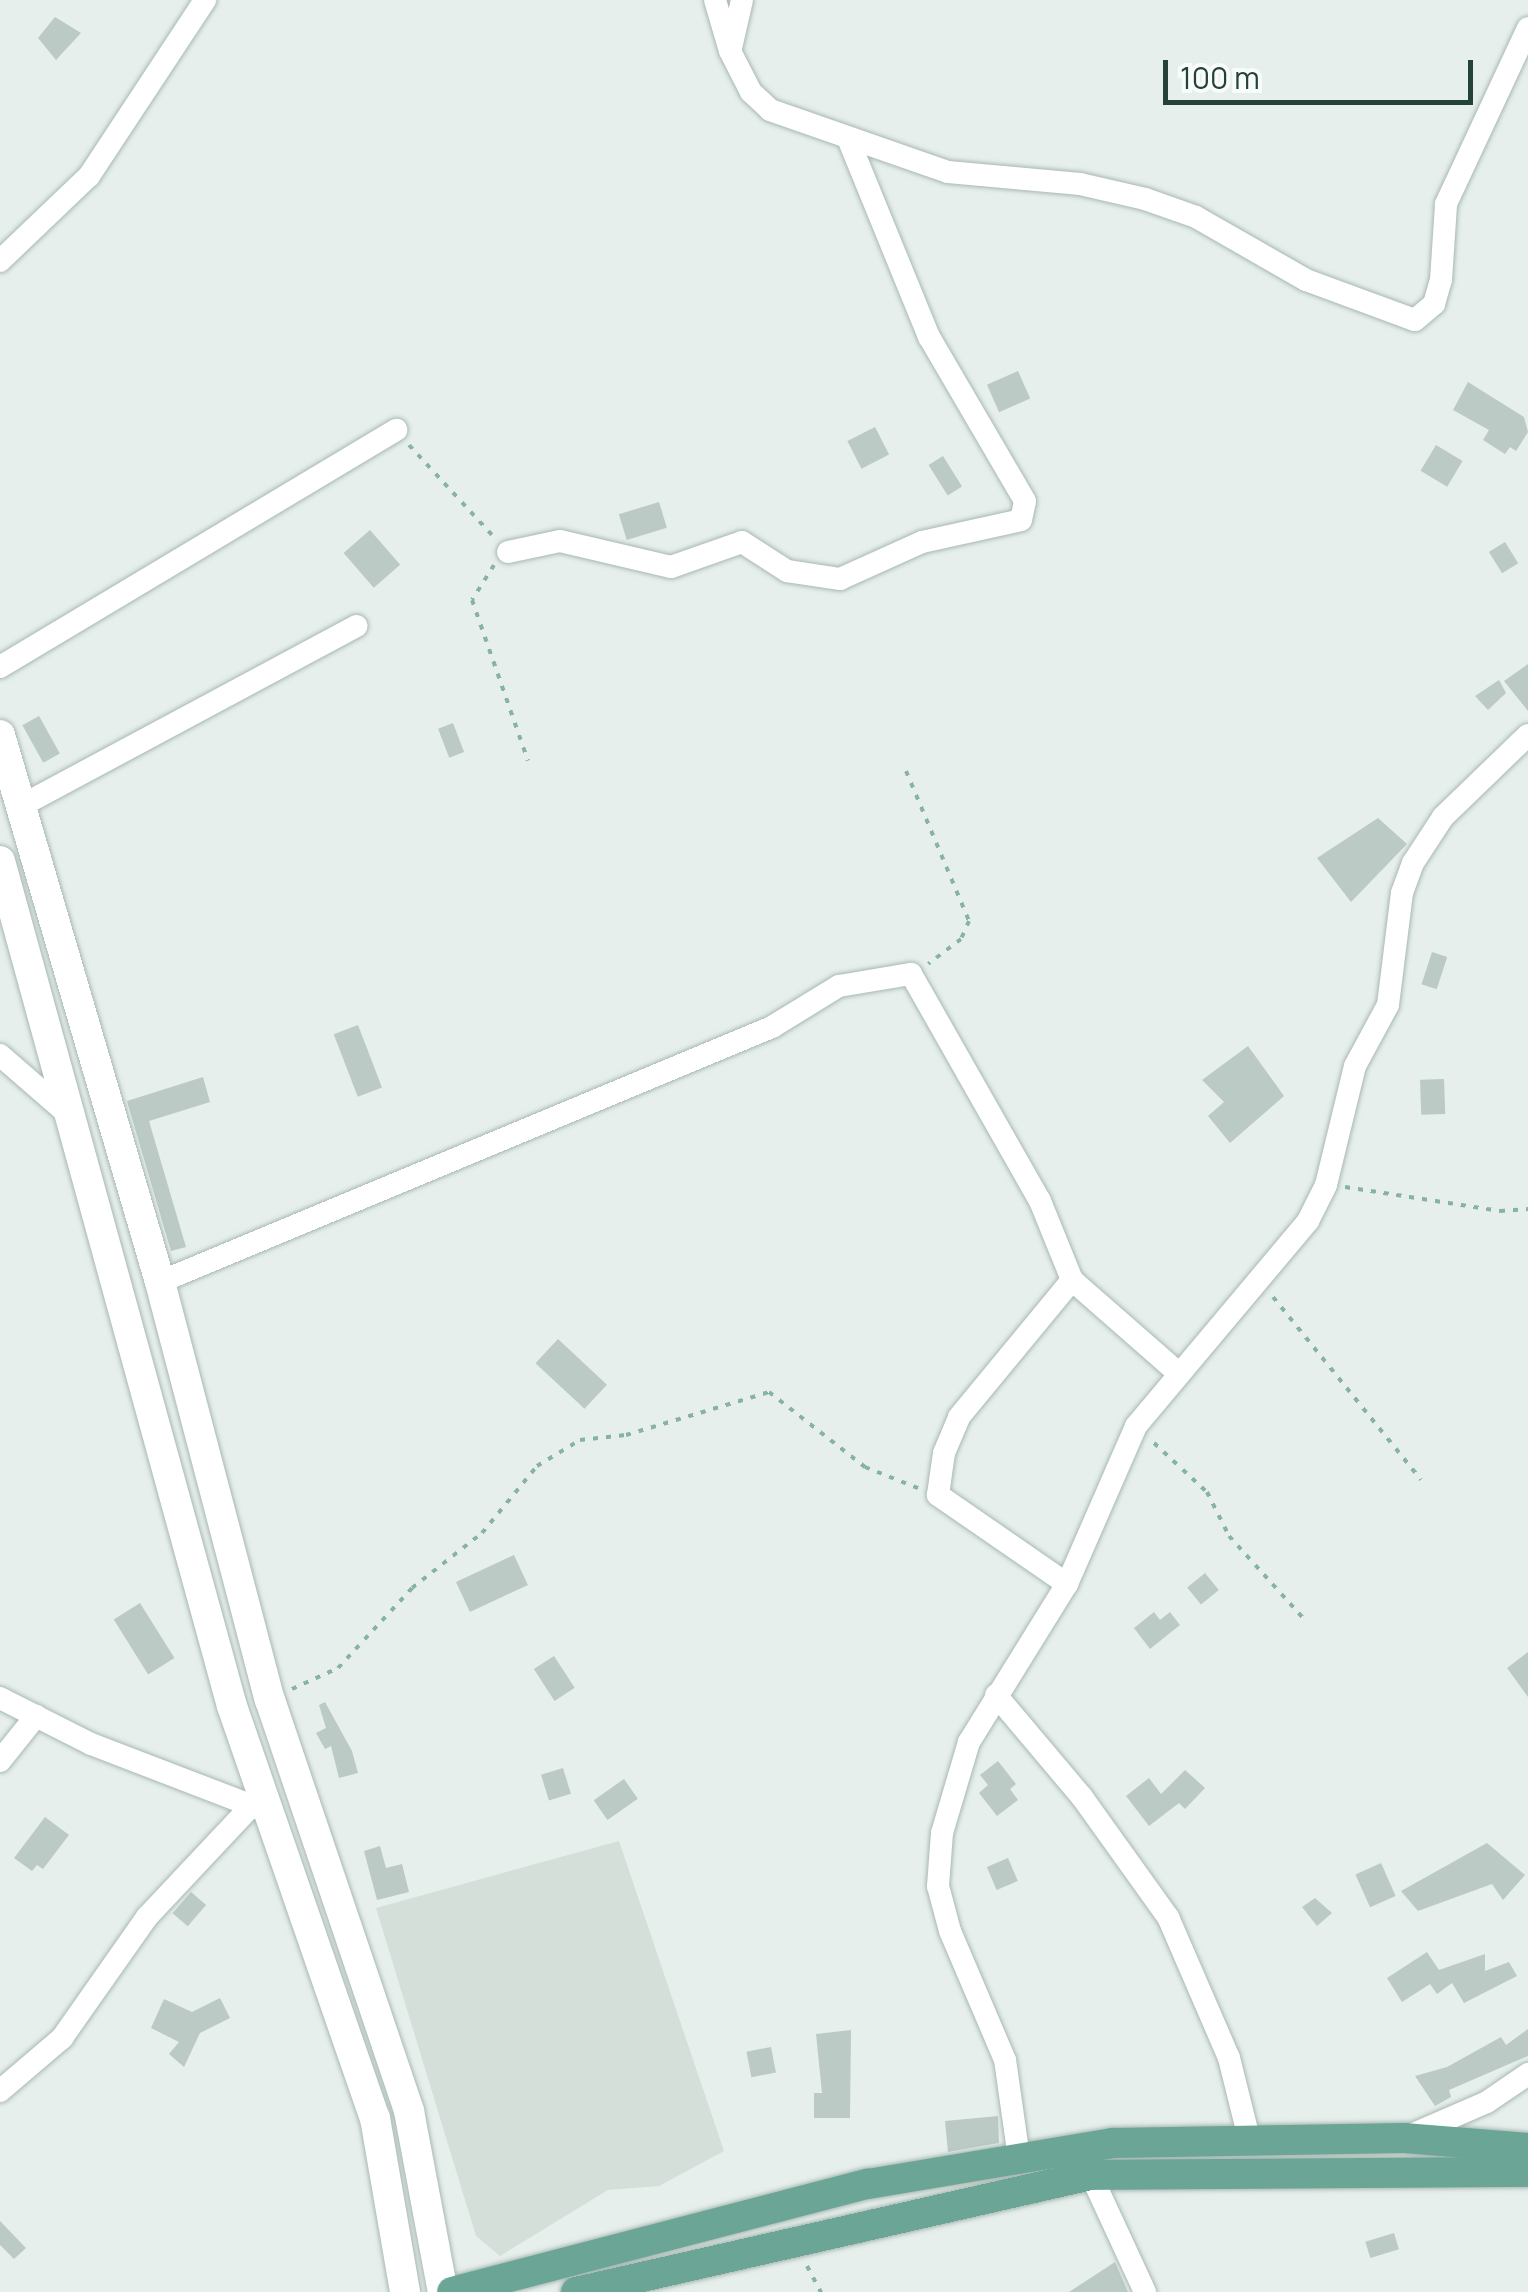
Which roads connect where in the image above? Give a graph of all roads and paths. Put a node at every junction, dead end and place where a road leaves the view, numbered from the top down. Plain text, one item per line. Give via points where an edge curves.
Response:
1 (205, 0) edge
2 (715, 0) edge
3 (742, 0) edge
4 (1528, 28) edge
5 (730, 51) junction
6 (848, 139) junction
7 (0, 260) edge
8 (396, 430) joint
9 (508, 552) junction
10 (357, 626) dead end
11 (0, 667) edge
12 (0, 735) edge
13 (1528, 735) edge
14 (528, 761) dead end
15 (906, 771) dead end
16 (20, 808) junction
17 (0, 860) edge
18 (911, 974) junction
19 (0, 1055) edge
20 (70, 1115) junction
21 (1326, 1185) junction
22 (1528, 1208) edge
23 (1072, 1280) junction
24 (160, 1282) junction
25 (1259, 1284) junction
26 (1176, 1371) junction
27 (1136, 1426) junction
28 (1421, 1480) dead end
29 (938, 1495) junction
30 (1067, 1584) junction
31 (1303, 1618) dead end
32 (996, 1695) junction
33 (0, 1698) edge
34 (270, 1700) junction
35 (36, 1716) junction
36 (0, 1762) edge
37 (258, 1808) junction
38 (1528, 2074) edge
39 (3, 2082) edge
40 (1249, 2138) junction
41 (1404, 2138) junction
42 (1528, 2148) edge
43 (1019, 2158) junction
44 (1528, 2172) edge
45 (1092, 2175) junction
46 (405, 2292) edge
47 (443, 2292) edge
48 (452, 2292) edge
49 (576, 2292) edge
50 (1146, 2292) edge

1 - 7 street via 89,176
2 - 5 street
3 - 5 street
4 - 6 street via 1446,204 1441,280 1434,304 1415,320 1306,280 1196,217 1145,199 1080,184 948,172
5 - 6 street via 751,92 770,110
6 - 9 street via 930,338 1025,501 1021,520 922,542 840,579 786,572 742,542 671,567 560,540
8 - 9 path
8 - 11 street
9 - 14 path via 474,588 472,600
10 - 16 street
12 - 16 street
13 - 21 street via 1443,817 1413,862 1402,892 1388,1005 1355,1066
15 - 18 path via 969,921 962,939
16 - 24 street
17 - 20 street
18 - 23 street via 1040,1202
18 - 24 street via 839,986 772,1027
19 - 20 street
20 - 37 street
21 - 22 path via 1500,1211
21 - 25 street
23 - 26 street
23 - 29 street via 960,1418 944,1453
24 - 34 street
25 - 26 street
25 - 28 path
26 - 27 street
27 - 30 street
27 - 31 path via 1207,1492 1229,1536
29 - 30 street
29 - 34 path via 865,1466 769,1392 626,1435 580,1440 537,1466 482,1533 412,1588 338,1668
30 - 32 street
32 - 40 street via 1082,1797 1168,1917 1229,2058
32 - 43 street via 968,1742 942,1832 938,1886 1005,2060
33 - 35 street
34 - 47 street via 409,2111
35 - 36 street
35 - 37 street
37 - 39 street via 147,1917 62,2038
37 - 46 street via 375,2118 400,2233
38 - 41 street via 1487,2102
40 - 41 main road
40 - 43 main road via 1113,2142
41 - 42 main road
43 - 48 main road via 868,2184
44 - 45 main road
45 - 49 main road
45 - 50 street

